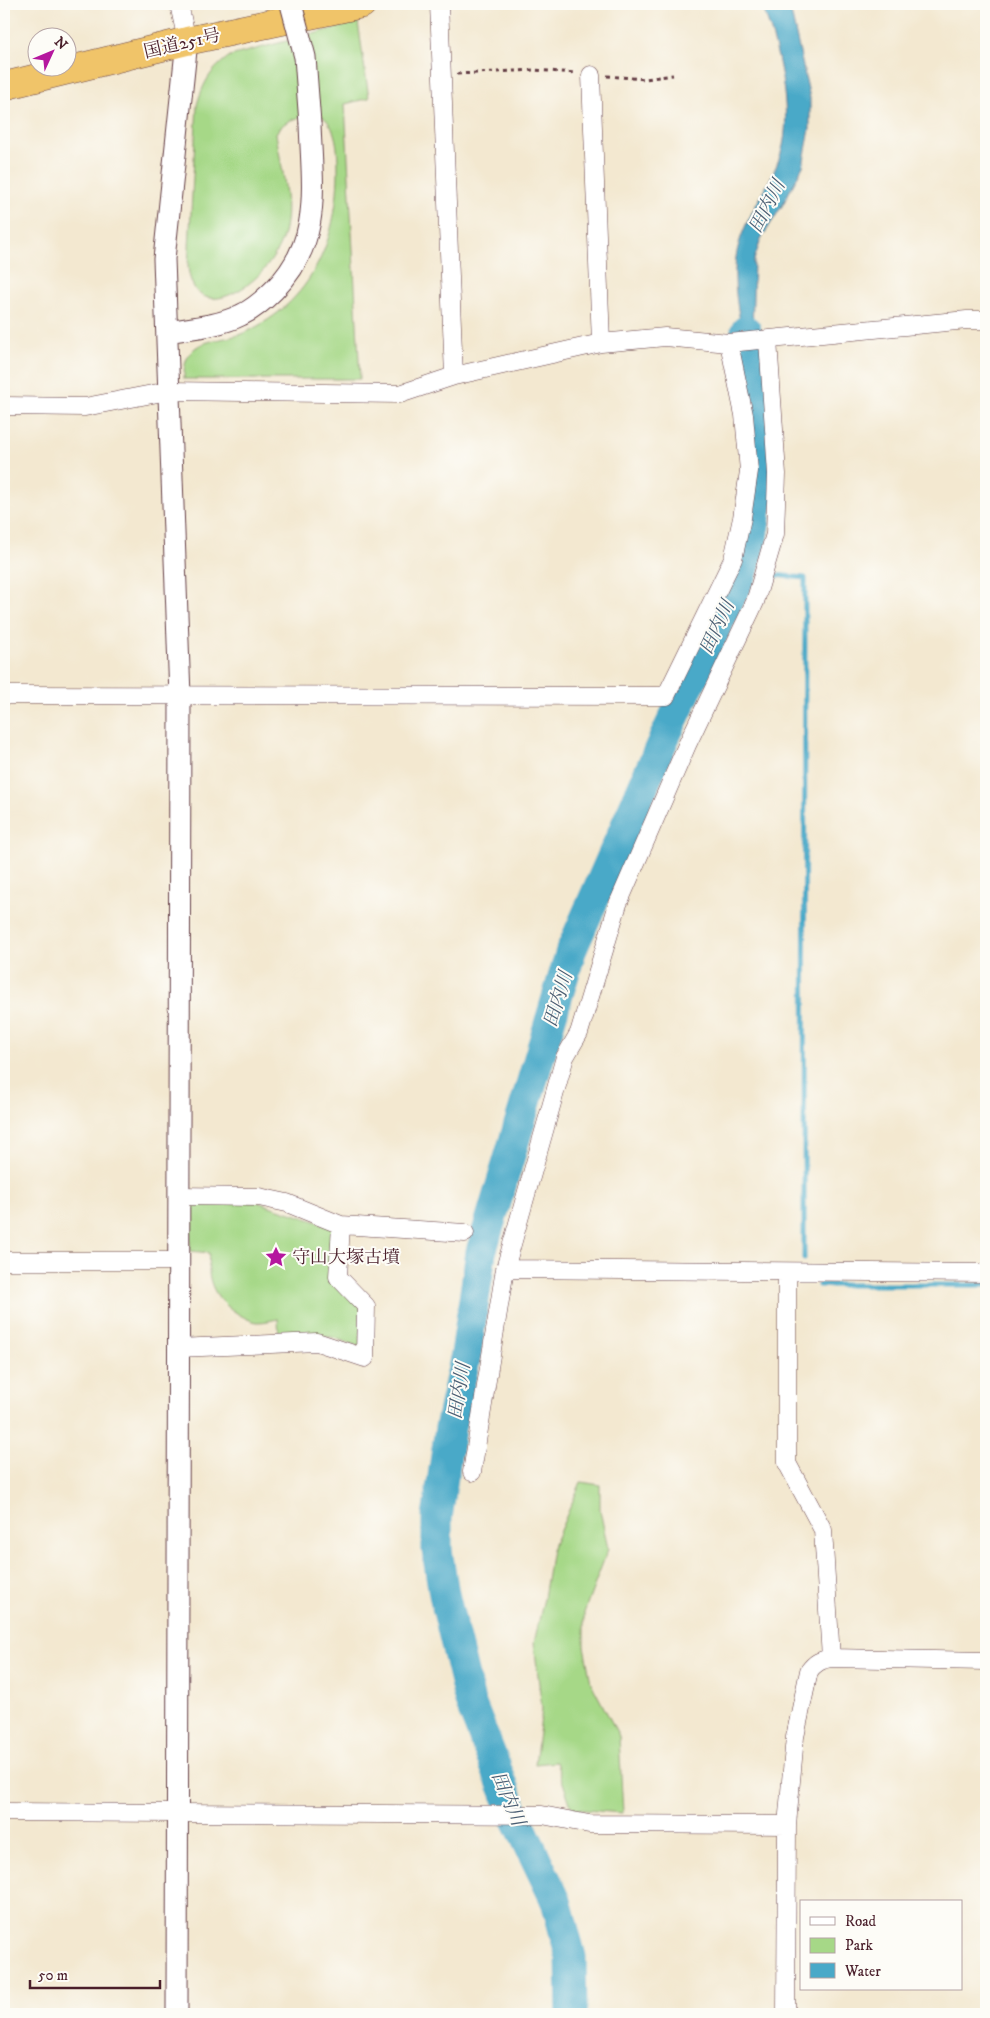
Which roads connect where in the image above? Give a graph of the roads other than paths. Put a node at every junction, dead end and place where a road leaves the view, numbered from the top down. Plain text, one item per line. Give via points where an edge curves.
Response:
1 (179, 4) edge
2 (292, 4) edge
3 (362, 4) edge
4 (439, 4) edge
5 (187, 41) junction
6 (591, 75) road end
7 (4, 86) edge
8 (986, 320) edge
9 (167, 332) junction
10 (765, 340) junction
11 (601, 343) junction
12 (732, 343) junction
13 (454, 376) junction
14 (168, 391) junction
15 (4, 406) edge
16 (4, 695) edge
17 (180, 696) junction
18 (178, 1196) junction
19 (341, 1224) junction
20 (465, 1233) dead end
21 (4, 1260) edge
22 (178, 1261) junction
23 (505, 1270) junction
24 (787, 1272) junction
25 (986, 1273) edge
26 (178, 1348) junction
27 (472, 1472) dead end
28 (831, 1658) junction
29 (986, 1661) edge
30 (4, 1812) edge
31 (179, 1812) junction
32 (787, 1826) junction
33 (177, 2014) edge
34 (786, 2014) edge

1 - 5 street
2 - 9 street, bridge via 305,57 310,124 312,204 308,236 283,281 242,316
3 - 5 highway, 国道251号
4 - 13 street
5 - 7 highway, 国道251号
5 - 9 street via 164,259
6 - 11 street
8 - 10 street
9 - 14 street
10 - 12 street
10 - 23 street via 777,474 775,534 754,602 618,904 579,1033 565,1057
11 - 12 street via 665,337
11 - 13 street
12 - 17 street via 749,471 742,518 733,559 666,696
13 - 14 street via 400,394
14 - 15 street via 85,407
14 - 17 street
16 - 17 street
17 - 18 street
18 - 19 street via 259,1197 287,1203
18 - 22 street
19 - 20 street
19 - 26 street via 338,1277 366,1306 365,1358 317,1342
21 - 22 street
22 - 26 street
23 - 24 street
23 - 27 street
24 - 25 street
24 - 28 street via 787,1463 823,1530
26 - 31 street
28 - 29 street
28 - 32 street via 814,1664 809,1672 795,1737
30 - 31 street
31 - 32 street via 542,1815 589,1824
31 - 33 street
32 - 34 street

